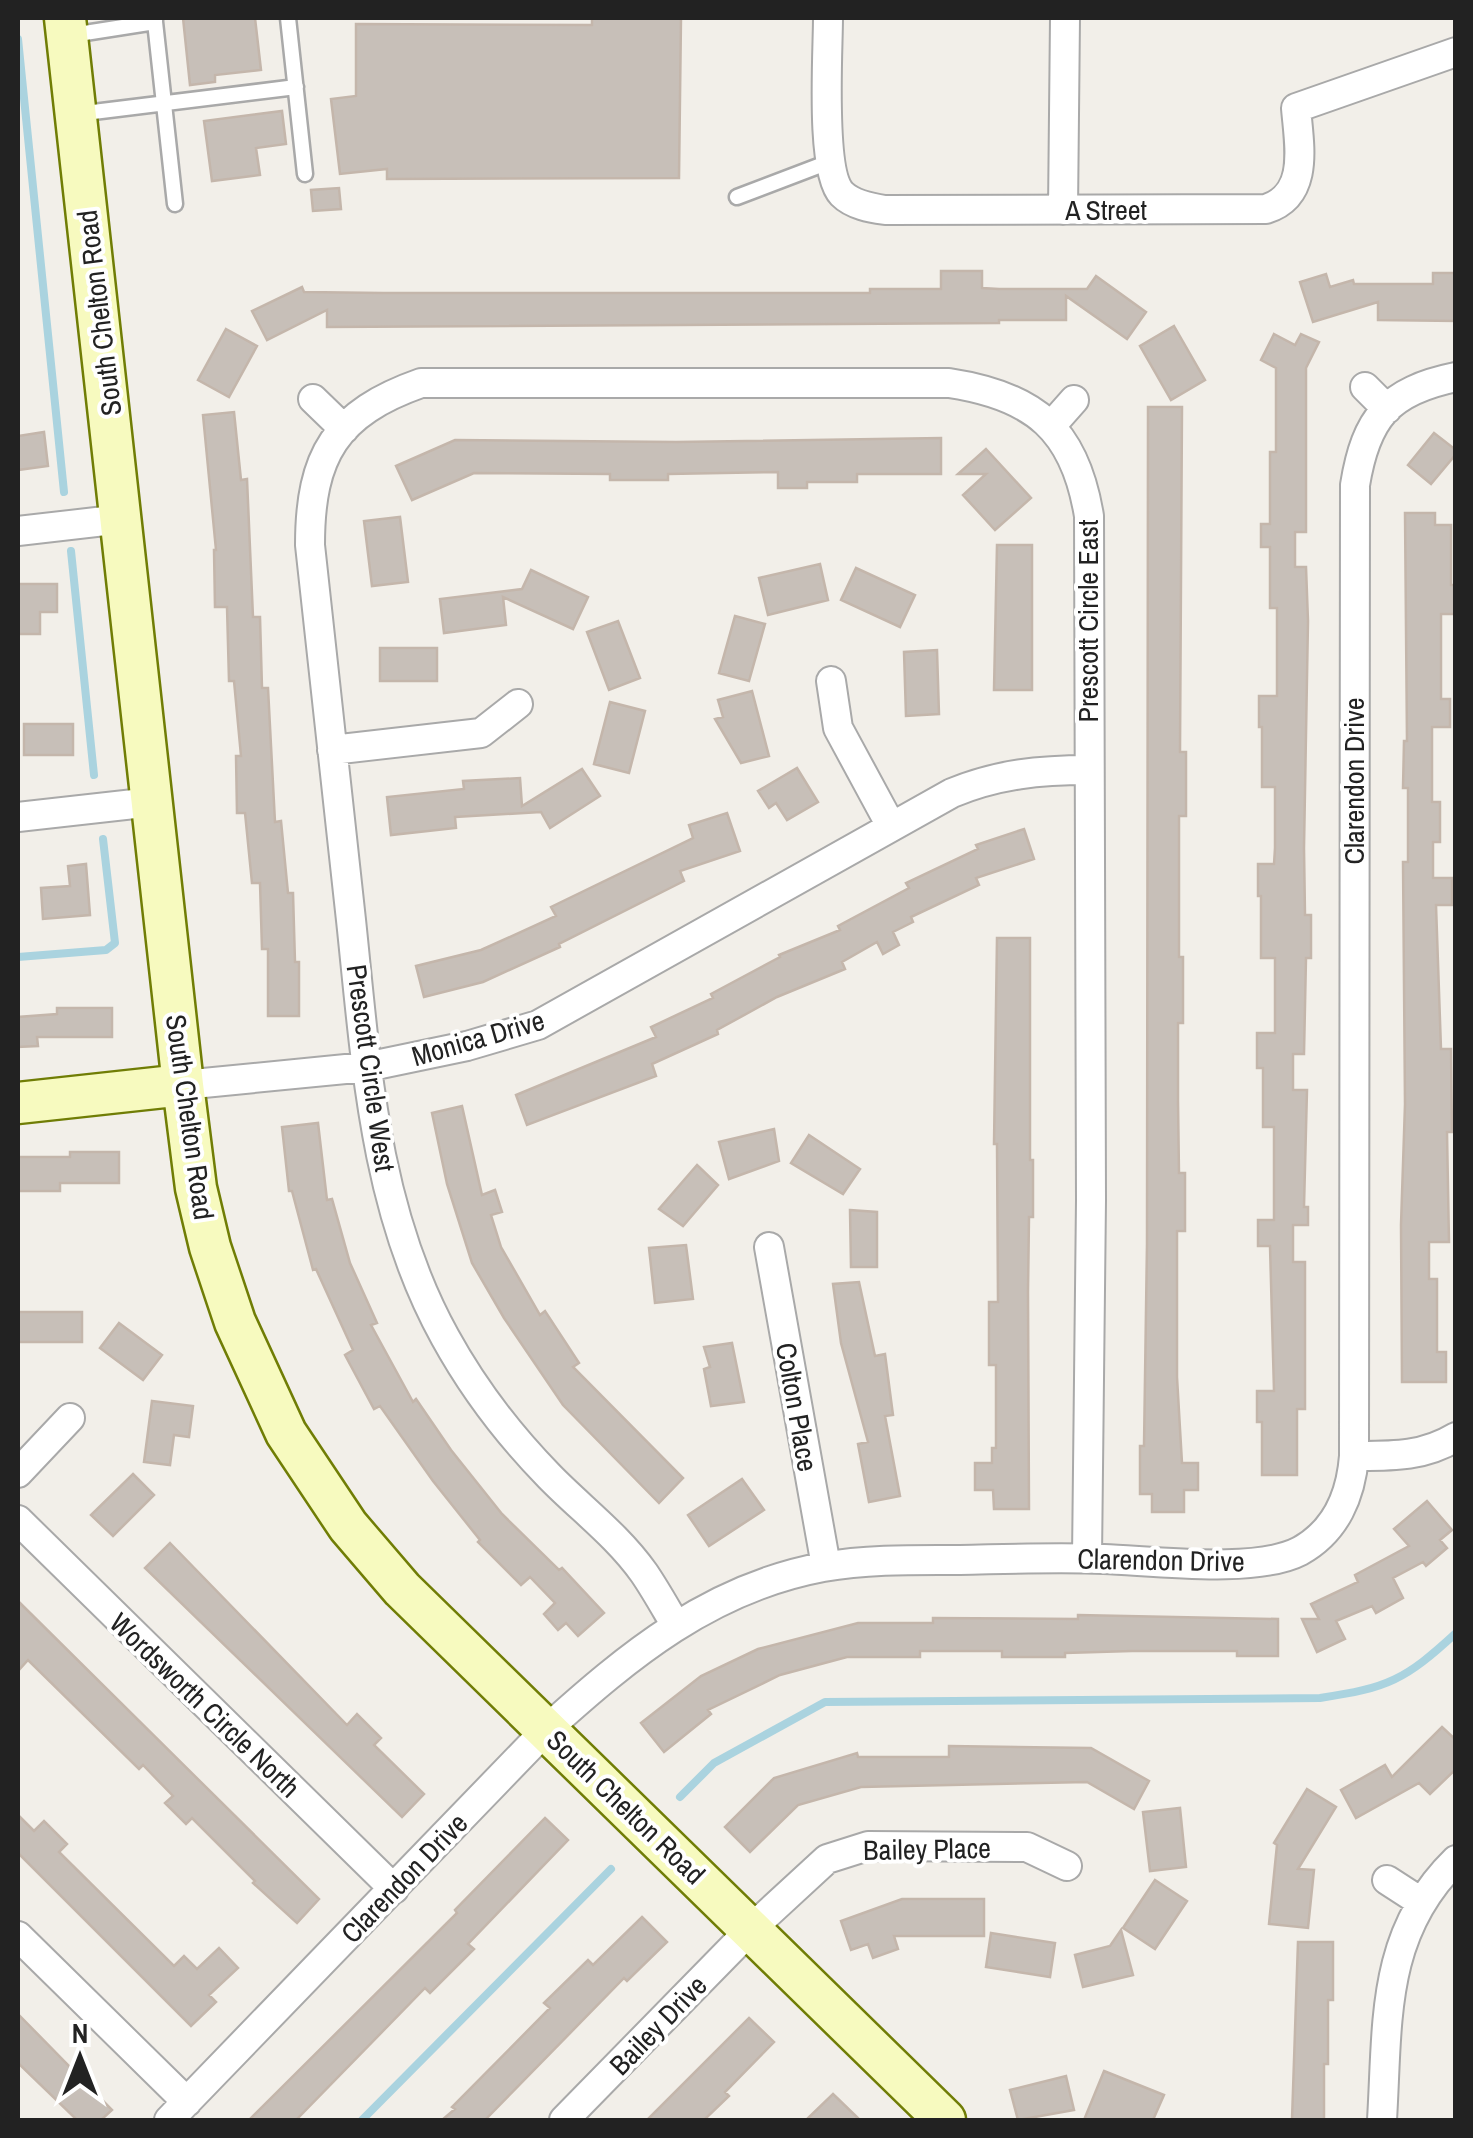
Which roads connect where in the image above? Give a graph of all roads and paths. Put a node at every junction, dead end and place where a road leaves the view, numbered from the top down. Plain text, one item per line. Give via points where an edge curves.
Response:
1 (288, 18) edge
2 (828, 18) edge
3 (1065, 18) edge
4 (155, 20) edge
5 (66, 27) edge
6 (1456, 52) edge
7 (296, 87) junction
8 (164, 101) junction
9 (76, 114) junction
10 (829, 162) junction
11 (305, 174) dead end
12 (737, 198) dead end
13 (175, 204) dead end
14 (1063, 210) junction
15 (1456, 377) edge
16 (1366, 387) dead end
17 (314, 399) dead end
18 (1074, 400) dead end
19 (1386, 409) junction
20 (1051, 426) junction
21 (344, 428) junction
22 (122, 519) junction
23 (18, 531) edge
24 (831, 682) dead end
25 (518, 704) dead end
26 (332, 750) junction
27 (1089, 770) junction
28 (152, 802) junction
29 (18, 817) edge
30 (891, 826) junction
31 (366, 1067) junction
32 (183, 1085) junction
33 (18, 1102) edge
34 (769, 1247) dead end
35 (70, 1418) dead end
36 (1456, 1437) edge
37 (1354, 1456) junction
38 (18, 1474) edge
39 (18, 1520) edge
40 (1086, 1558) junction
41 (826, 1566) junction
42 (675, 1624) junction
43 (546, 1730) junction
44 (1456, 1860) edge
45 (1067, 1866) dead end
46 (1388, 1880) dead end
47 (394, 1889) junction
48 (1420, 1902) junction
49 (752, 1928) junction
50 (18, 1936) edge
51 (178, 2111) edge
52 (940, 2119) edge
53 (564, 2120) edge
54 (1382, 2120) edge

1 - 7 lane
2 - 10 street
3 - 14 street
4 - 5 lane
4 - 8 lane
5 - 9 main road, South Chelton Road
6 - 14 street, A Street via 1296,108 1298,172 1282,204 1248,211
7 - 8 lane
7 - 11 lane
8 - 9 lane
8 - 13 lane
9 - 22 main road, South Chelton Road
10 - 12 lane
10 - 14 street, A Street via 841,193 868,207
15 - 19 street, Clarendon Drive via 1428,383
16 - 19 street
17 - 21 street
18 - 20 street
19 - 37 street, Clarendon Drive via 1370,428 1355,485
20 - 21 street, Prescott Circle East via 1022,405 950,383 442,381 382,398
20 - 27 street, Prescott Circle East via 1073,455 1089,516
21 - 26 street, Prescott Circle West via 318,471 310,516
22 - 23 street
22 - 28 main road, South Chelton Road
24 - 30 street via 838,728
25 - 26 street via 481,733
26 - 31 street, Prescott Circle West
27 - 30 street, Monica Drive via 987,779
27 - 40 street, Prescott Circle East
28 - 29 street
28 - 32 main road, South Chelton Road
30 - 31 street, Monica Drive via 538,1025
31 - 32 street, Monica Drive
31 - 42 street, Prescott Circle West via 396,1221 444,1336 506,1430 624,1548
32 - 33 main road, Monica Drive
32 - 43 main road, South Chelton Road via 210,1247 235,1322 286,1433 348,1526 402,1590
34 - 41 street, Colton Place
35 - 38 street
36 - 37 street via 1411,1456
37 - 40 street, Clarendon Drive via 1341,1511 1299,1551 1234,1563
39 - 47 street, Wordsworth Circle North
40 - 41 street, Clarendon Drive
41 - 42 street, Clarendon Drive via 755,1587
42 - 43 street, Clarendon Drive
43 - 47 street, Clarendon Drive
43 - 49 main road, South Chelton Road
44 - 48 street
45 - 49 street, Bailey Place via 1027,1848 868,1846 827,1859
46 - 48 street
47 - 51 street, Clarendon Drive
48 - 54 street via 1404,1930 1393,1978
49 - 52 main road, South Chelton Road
49 - 53 street, Bailey Drive
50 - 51 street

